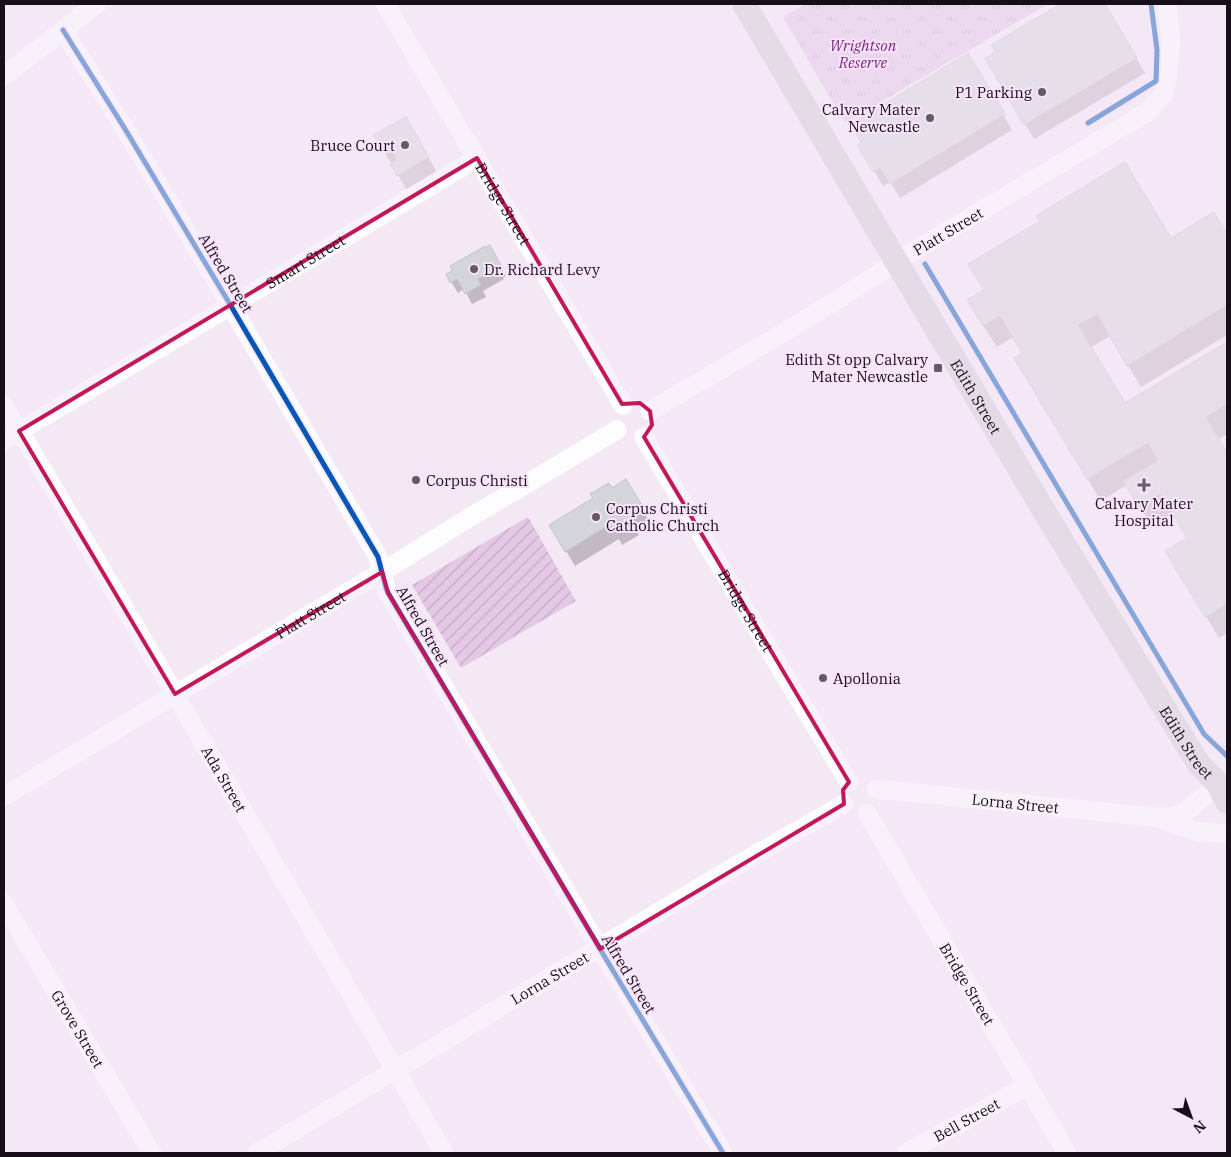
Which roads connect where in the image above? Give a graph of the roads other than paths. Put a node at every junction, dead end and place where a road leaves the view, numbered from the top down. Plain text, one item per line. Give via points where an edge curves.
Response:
1 (97, 4) edge
2 (385, 4) edge
3 (744, 4) edge
4 (1167, 4) edge
5 (63, 30) junction
6 (4, 76) edge
7 (477, 158) junction
8 (897, 262) junction
9 (231, 306) junction
10 (4, 405) edge
11 (623, 405) junction
12 (650, 411) junction
13 (617, 430) junction
14 (11, 435) edge
15 (644, 436) junction
16 (382, 572) junction
17 (175, 694) junction
18 (849, 782) junction
19 (876, 789) junction
20 (1224, 791) edge
21 (4, 796) edge
22 (844, 804) junction
23 (867, 813) junction
24 (1154, 817) junction
25 (1227, 834) edge
26 (4, 904) edge
27 (600, 949) junction
28 (396, 1071) junction
29 (1027, 1086) junction
30 (152, 1153) edge
31 (257, 1153) edge
32 (444, 1153) edge
33 (723, 1153) edge
34 (906, 1153) edge
35 (1067, 1153) edge

1 - 5 street
2 - 7 street, Bridge Street
3 - 8 main road, Edith Street
4 - 8 street, Platt Street via 1171,42 1165,93 1147,112
5 - 6 street
5 - 9 street, Alfred Street
7 - 9 street, Smart Street
7 - 11 street, Bridge Street
8 - 12 street, Platt Street
8 - 20 main road, Edith Street via 1195,758
9 - 14 street, Smart Street
9 - 16 street, Alfred Street via 374,549
10 - 14 street, Ada Street
11 - 12 street via 640,403
11 - 13 street via 614,419
12 - 15 street via 652,425
13 - 15 street via 629,439
13 - 16 street, Platt Street
14 - 17 street, Ada Street
15 - 18 street, Bridge Street
16 - 17 street, Platt Street
16 - 27 street, Alfred Street via 388,593
17 - 21 street, Platt Street
17 - 28 street, Ada Street
18 - 19 street via 864,780
18 - 22 street via 843,790
19 - 23 street via 876,803
19 - 24 street, Lorna Street
20 - 24 street, Lorna Street via 1174,817
22 - 23 street via 854,813
22 - 27 street, Lorna Street
23 - 29 street, Bridge Street
24 - 25 street, Lorna Street via 1196,831
26 - 30 street, Grove Street
27 - 28 street, Lorna Street
27 - 33 street, Alfred Street
28 - 31 street, Lorna Street
28 - 32 street, Ada Street
29 - 34 street, Bell Street
29 - 35 street, Bridge Street

